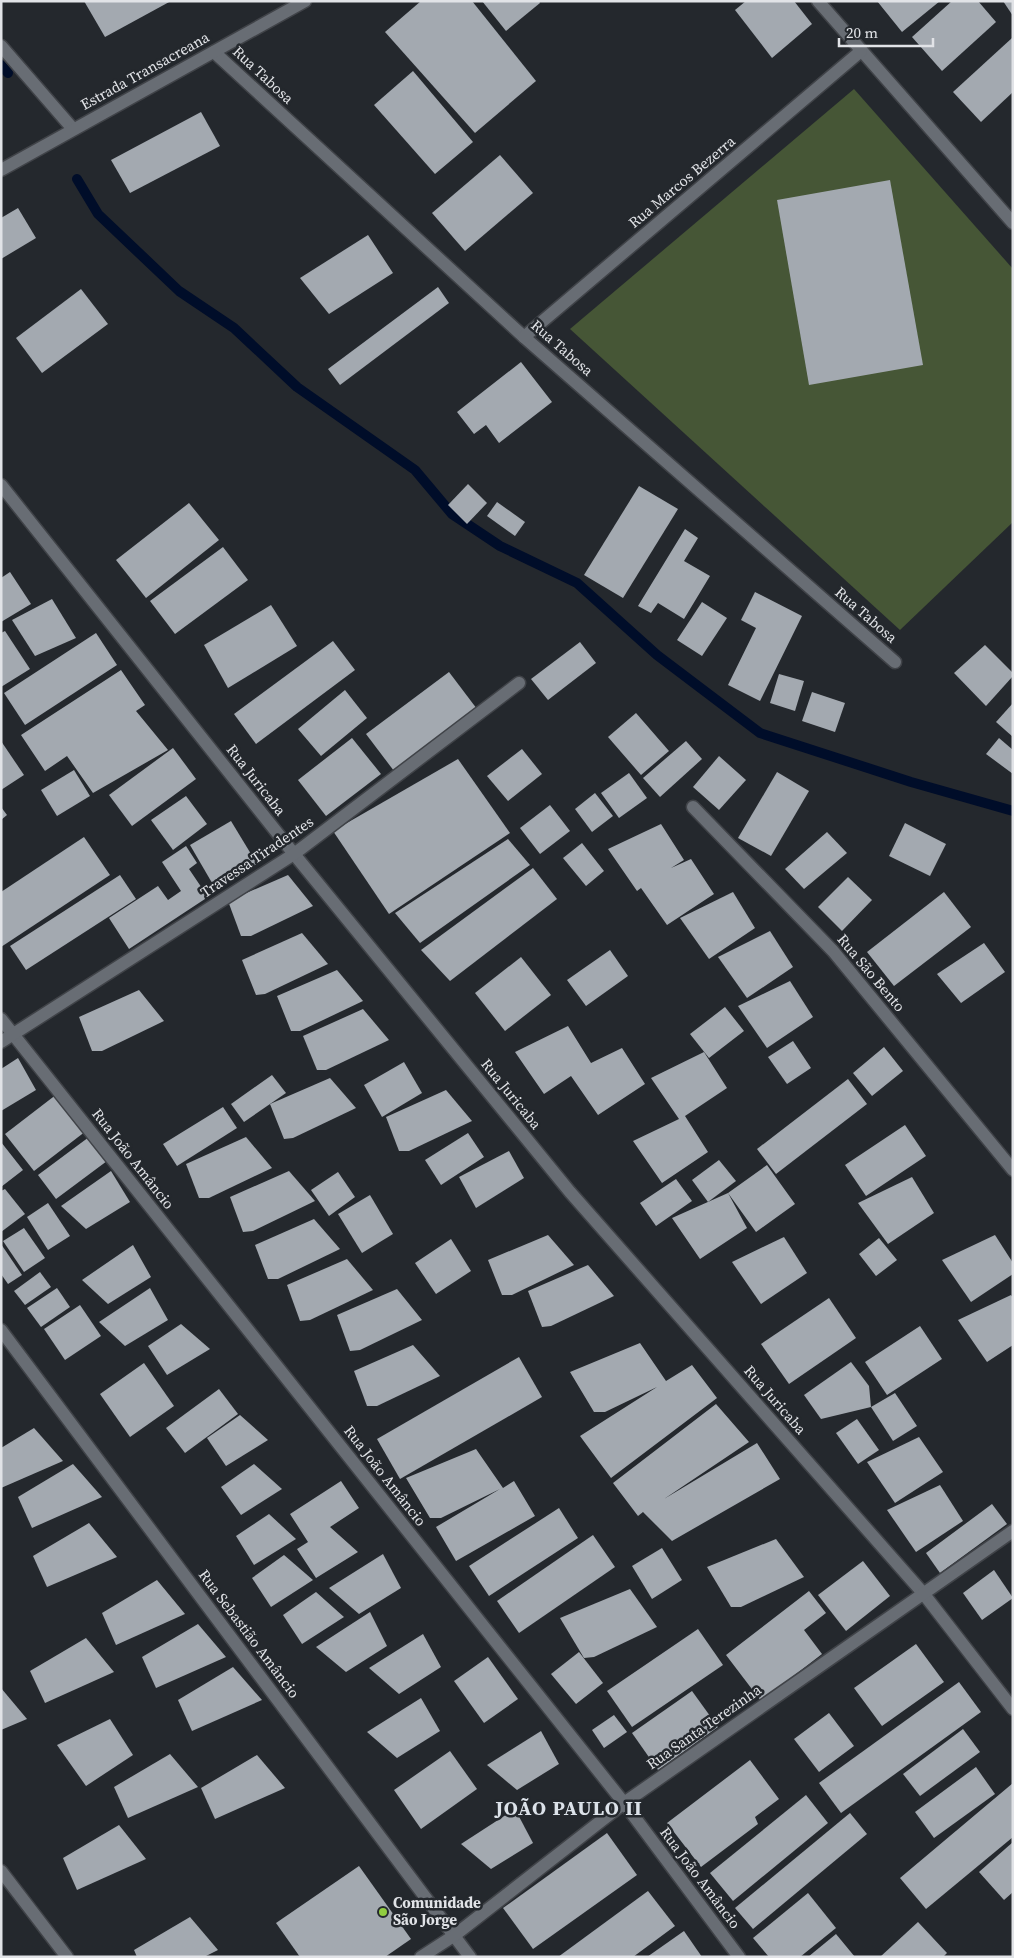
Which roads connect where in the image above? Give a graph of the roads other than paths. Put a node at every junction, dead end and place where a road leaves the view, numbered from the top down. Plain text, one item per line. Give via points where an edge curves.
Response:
1 (305, 1) edge
2 (818, 1) edge
3 (1, 46) edge
4 (861, 51) junction
5 (214, 52) junction
6 (73, 129) junction
7 (1, 170) edge
8 (1013, 223) edge
9 (524, 336) junction
10 (1, 485) edge
11 (895, 662) dead end
12 (520, 683) dead end
13 (693, 807) dead end
14 (294, 854) junction
15 (1, 1019) edge
16 (12, 1034) junction
17 (1, 1042) edge
18 (1013, 1170) edge
19 (1, 1330) edge
20 (1013, 1532) edge
21 (923, 1593) junction
22 (1013, 1709) edge
23 (624, 1803) junction
24 (1, 1871) edge
25 (455, 1935) junction
26 (67, 1957) edge
27 (420, 1957) edge
28 (470, 1957) edge
29 (739, 1957) edge

1 - 5 street, Estrada Transacreana
2 - 4 street
3 - 6 street
4 - 8 street
4 - 9 street, Rua Marcos Bezerra
5 - 6 street, Estrada Transacreana
5 - 9 street, Rua Tabosa
6 - 7 street, Estrada Transacreana
9 - 11 street, Rua Tabosa
10 - 14 street, Rua Juricaba
12 - 14 street, Travessa Tiradentes
13 - 18 street, Rua São Bento via 833,951
14 - 16 street, Travessa Tiradentes
14 - 21 street, Rua Juricaba via 570,1192
15 - 16 street, Rua João Amâncio
16 - 17 street, Travessa Tiradentes
16 - 23 street, Rua João Amâncio
19 - 25 street, Rua Sebastião Amâncio
20 - 21 street, Rua Santa Terezinha
21 - 22 street, Rua Juricaba
21 - 23 street, Rua Santa Terezinha
23 - 25 street, Rua Santa Terezinha
23 - 29 street, Rua João Amâncio
24 - 26 street
25 - 27 street, Rua Santa Terezinha
25 - 28 street, Rua Sebastião Amâncio

